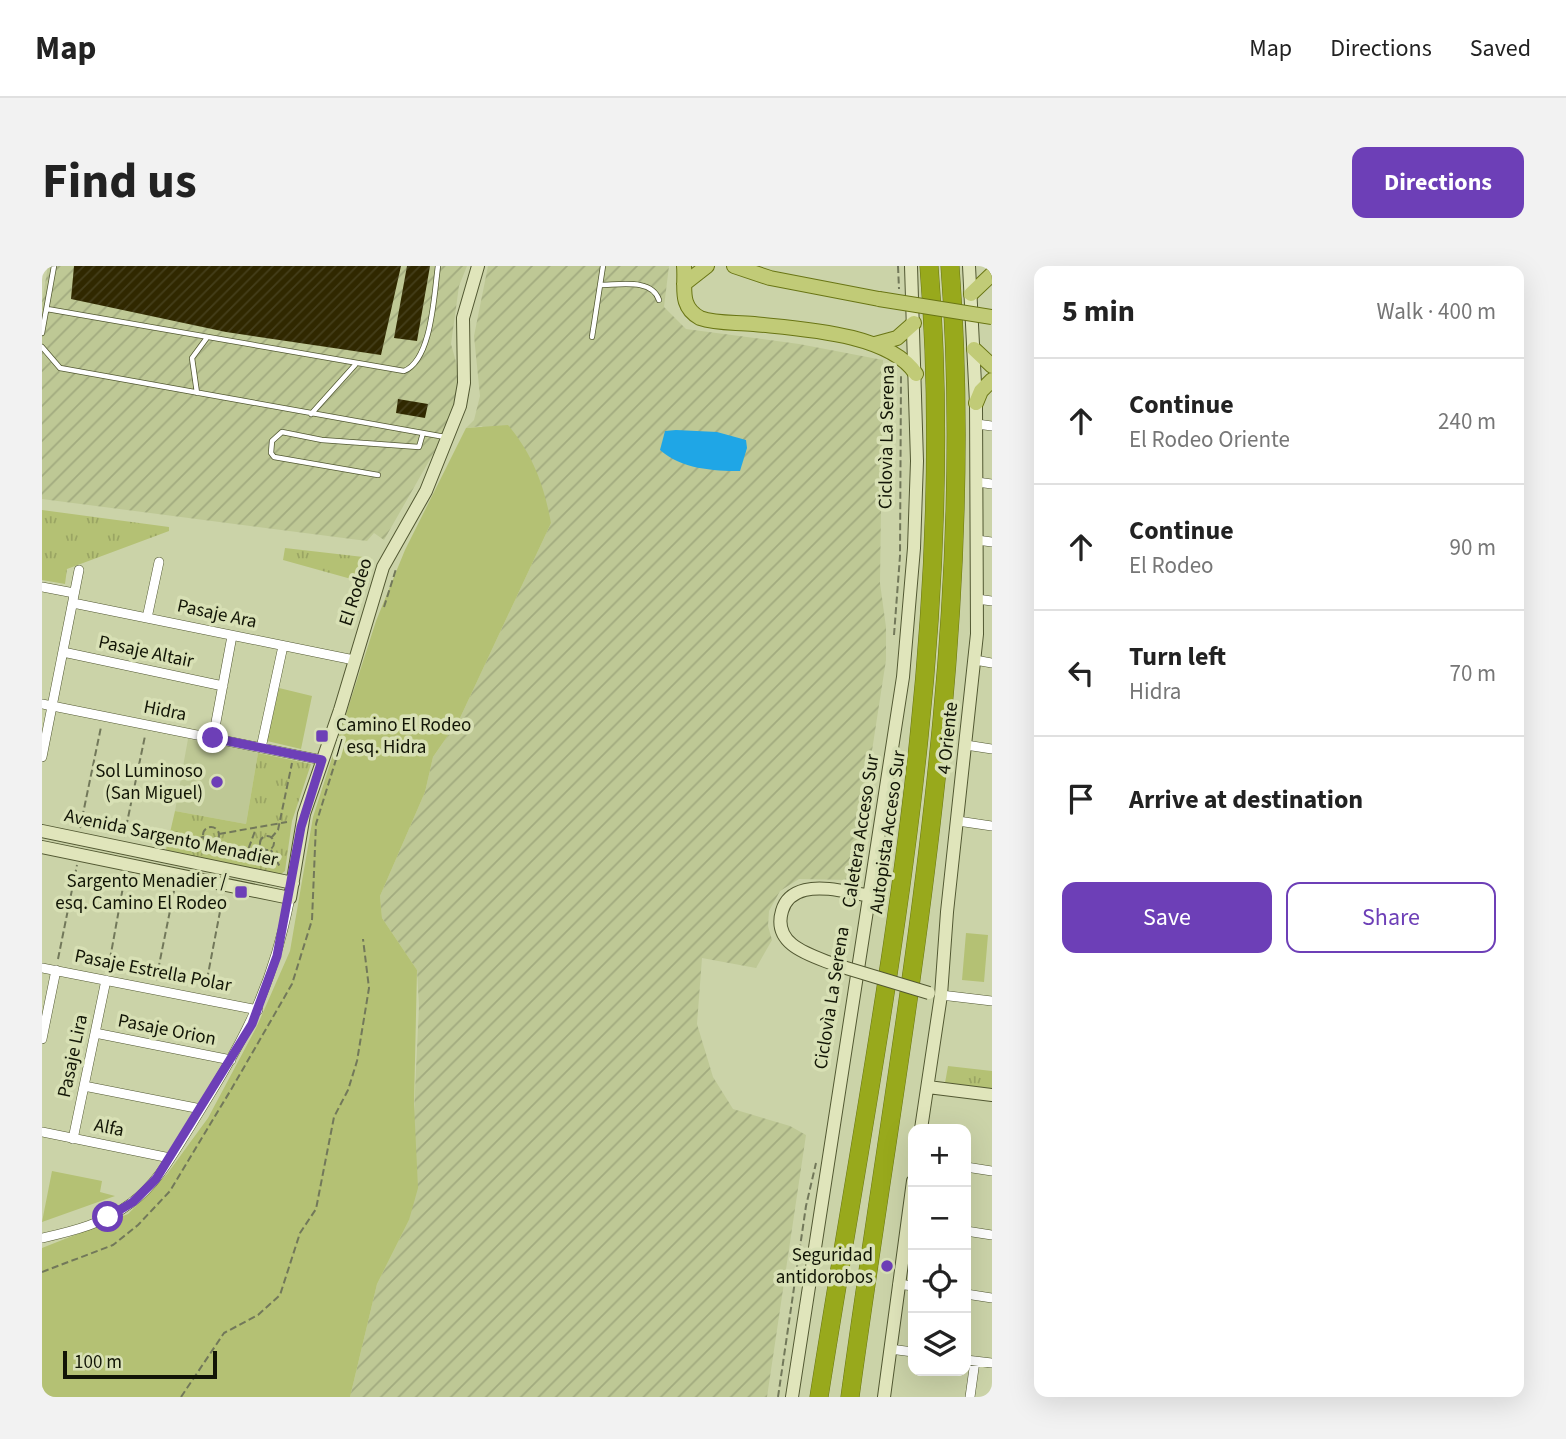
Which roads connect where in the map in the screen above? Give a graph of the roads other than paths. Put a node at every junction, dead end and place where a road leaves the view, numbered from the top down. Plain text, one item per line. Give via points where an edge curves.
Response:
1 (54, 266) edge
2 (438, 266) edge
3 (478, 266) edge
4 (603, 266) edge
5 (684, 266) edge
6 (707, 266) edge
7 (734, 266) edge
8 (911, 266) edge
9 (929, 266) edge
10 (950, 266) edge
11 (969, 266) edge
12 (992, 274) edge
13 (684, 284) junction
14 (600, 285) junction
15 (971, 294) junction
16 (659, 300) dead end
17 (47, 309) junction
18 (992, 317) edge
19 (914, 323) junction
20 (42, 333) edge
21 (592, 337) dead end
22 (207, 338) junction
23 (875, 344) junction
24 (42, 347) edge
25 (974, 349) junction
26 (356, 364) junction
27 (992, 366) edge
28 (916, 374) junction
29 (992, 380) edge
30 (197, 393) junction
31 (976, 403) junction
32 (311, 414) junction
33 (977, 424) junction
34 (992, 426) edge
35 (424, 433) junction
36 (449, 438) junction
37 (378, 475) dead end
38 (977, 482) junction
39 (992, 484) edge
40 (977, 540) junction
41 (992, 542) edge
42 (159, 562) dead end
43 (79, 570) dead end
44 (42, 587) edge
45 (74, 598) junction
46 (978, 599) junction
47 (992, 601) edge
48 (147, 618) junction
49 (232, 635) junction
50 (283, 646) junction
51 (63, 652) junction
52 (354, 660) junction
53 (975, 660) junction
54 (992, 663) edge
55 (223, 686) junction
56 (42, 704) edge
57 (52, 706) junction
58 (213, 738) junction
59 (966, 745) junction
60 (261, 748) junction
61 (992, 749) edge
62 (42, 757) edge
63 (322, 760) junction
64 (958, 821) junction
65 (992, 826) edge
66 (42, 831) edge
67 (42, 847) edge
68 (293, 883) junction
69 (870, 896) junction
70 (290, 898) junction
71 (42, 968) edge
72 (56, 970) junction
73 (106, 980) junction
74 (935, 994) junction
75 (992, 1001) edge
76 (258, 1010) junction
77 (95, 1033) junction
78 (42, 1039) edge
79 (231, 1060) junction
80 (84, 1086) junction
81 (928, 1087) junction
82 (992, 1096) edge
83 (201, 1109) junction
84 (922, 1124) edge
85 (42, 1132) edge
86 (74, 1139) junction
87 (170, 1158) junction
88 (971, 1168) edge
89 (992, 1171) edge
90 (971, 1232) edge
91 (908, 1233) edge
92 (992, 1235) edge
93 (42, 1238) edge
94 (898, 1284) junction
95 (908, 1285) edge
96 (971, 1295) edge
97 (992, 1298) edge
98 (890, 1349) junction
99 (908, 1351) edge
100 (971, 1360) edge
101 (992, 1363) edge
102 (970, 1376) edge
103 (792, 1397) edge
104 (819, 1397) edge
105 (850, 1397) edge
106 (884, 1397) edge
107 (970, 1397) edge

1 - 17 lane
2 - 26 lane via 419,361 404,371
3 - 36 main road, El Rodeo via 463,318 464,383
4 - 14 lane
5 - 13 main road
6 - 13 main road
7 - 18 main road, bridge via 779,280
8 - 19 main road, Caletera Acceso Sur
9 - 104 highway, Autopista Acceso Sur via 935,353 935,509 921,739 893,944
10 - 105 highway, Autopista Acceso Sur via 957,472 947,675 927,859
11 - 15 main road
12 - 15 main road
13 - 23 main road via 688,308 706,320 789,328
14 - 16 lane via 643,285
14 - 21 lane
15 - 25 main road
17 - 20 lane
17 - 22 lane
19 - 23 main road via 897,338
19 - 28 main road, Caletera Acceso Sur
22 - 26 lane
22 - 30 lane via 192,358
23 - 28 main road via 902,358
24 - 30 lane via 60,368
25 - 27 main road
25 - 31 main road, 4 Oriente
26 - 32 lane
28 - 69 main road, Caletera Acceso Sur via 916,504 907,633 891,772
29 - 31 main road
30 - 32 lane
31 - 33 main road, 4 Oriente
32 - 35 lane
33 - 34 street
33 - 38 main road, 4 Oriente
35 - 36 lane
35 - 37 lane via 419,447 322,440 282,432 274,435 274,457
36 - 52 main road, El Rodeo via 420,503 386,559
38 - 39 street
38 - 40 main road, 4 Oriente
40 - 41 street
40 - 46 main road, 4 Oriente
42 - 48 street
43 - 45 street
44 - 45 street, Pasaje Ara
45 - 48 street, Pasaje Ara
45 - 51 street
46 - 47 street
46 - 53 main road, 4 Oriente
48 - 49 street, Pasaje Ara
49 - 50 street, Pasaje Ara
49 - 55 street
50 - 52 street, Pasaje Ara
50 - 60 street
51 - 55 street, Pasaje Altair
51 - 57 street
52 - 63 main road, El Rodeo
53 - 54 street
53 - 59 main road, 4 Oriente
55 - 58 street
56 - 57 street, Hidra
57 - 58 street, Hidra
57 - 62 street
58 - 60 street, Hidra
59 - 61 street
59 - 64 main road, 4 Oriente
60 - 63 street, Hidra
63 - 68 main road, El Rodeo via 301,827
64 - 65 street
64 - 74 main road, 4 Oriente
66 - 68 main road, Avenida Sargento Menadier
67 - 70 main road, Avenida Sargento Menadier
68 - 70 main road, El Rodeo
69 - 74 main road, bridge via 815,888 794,894 784,906 780,925 789,942 833,964
69 - 103 main road, Caletera Acceso Sur
70 - 76 street
71 - 72 street, Pasaje Estrella Polar
72 - 73 street, Pasaje Estrella Polar
72 - 78 street
73 - 76 street, Pasaje Estrella Polar
73 - 77 street, Pasaje Lira
74 - 75 street
74 - 81 main road, 4 Oriente
76 - 79 street
77 - 79 street, Pasaje Orion
77 - 80 street, Pasaje Lira
79 - 83 street
80 - 83 street
80 - 86 street, Pasaje Lira
81 - 82 main road
81 - 84 main road, 4 Oriente
83 - 87 street
85 - 86 street, Alfa
86 - 87 street, Alfa
87 - 93 street via 149,1187 127,1206 83,1228
88 - 89 street
90 - 92 street
91 - 94 main road
94 - 95 street
94 - 98 main road
96 - 97 street
98 - 99 street
98 - 106 main road
100 - 101 street
102 - 107 street

